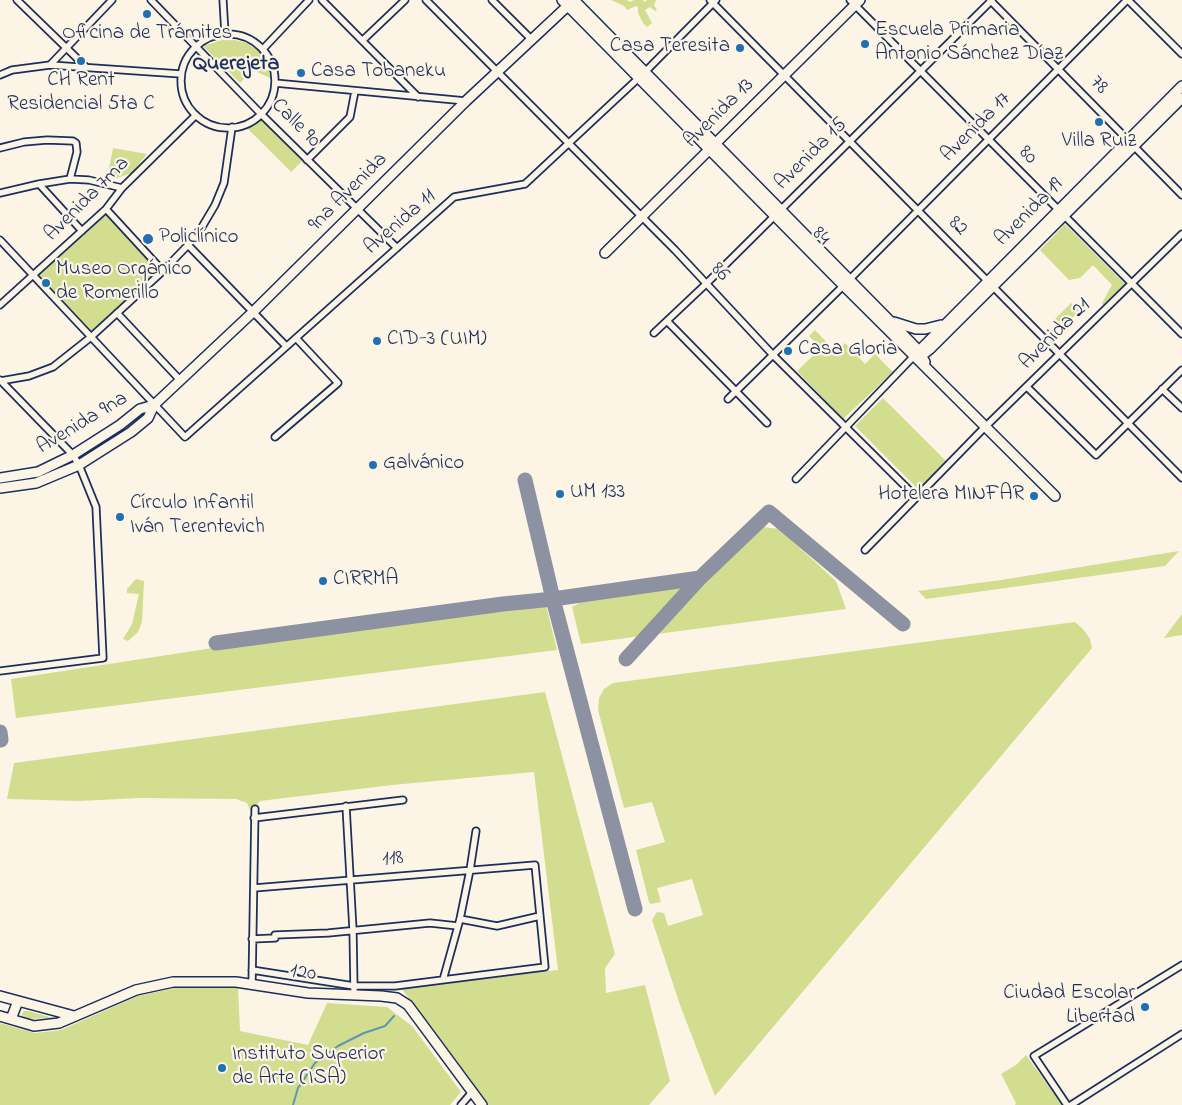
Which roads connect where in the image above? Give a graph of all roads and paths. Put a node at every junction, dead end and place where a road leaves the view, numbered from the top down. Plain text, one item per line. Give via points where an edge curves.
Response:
1 (17, 0) edge
2 (112, 0) edge
3 (151, 0) edge
4 (223, 0) edge
5 (309, 0) edge
6 (322, 0) edge
7 (405, 0) edge
8 (426, 0) edge
9 (492, 0) edge
10 (991, 0) edge
11 (1127, 0) edge
12 (570, 1) edge
13 (713, 1) edge
14 (855, 2) edge
15 (225, 34) junction
16 (363, 40) junction
17 (532, 40) junction
18 (195, 47) junction
19 (66, 48) junction
20 (263, 49) junction
21 (1182, 54) edge
22 (50, 65) junction
23 (86, 67) junction
24 (1059, 69) junction
25 (920, 71) junction
26 (498, 72) junction
27 (181, 74) junction
28 (0, 75) edge
29 (642, 75) junction
30 (784, 75) junction
31 (275, 84) junction
32 (1182, 86) edge
33 (355, 91) junction
34 (418, 97) junction
35 (1182, 98) edge
36 (466, 101) junction
37 (261, 114) junction
38 (196, 115) junction
39 (232, 127) junction
40 (850, 140) junction
41 (988, 140) junction
42 (1131, 142) junction
43 (569, 144) junction
44 (713, 147) junction
45 (0, 148) edge
46 (307, 160) junction
47 (70, 179) junction
48 (39, 184) junction
49 (122, 188) junction
50 (0, 192) edge
51 (1182, 195) edge
52 (106, 209) junction
53 (357, 209) junction
54 (917, 211) junction
55 (777, 212) junction
56 (1061, 213) junction
57 (642, 217) junction
58 (82, 231) junction
59 (1182, 234) edge
60 (0, 240) edge
61 (188, 245) junction
62 (397, 248) junction
63 (605, 253) dead end
64 (163, 271) junction
65 (34, 276) junction
66 (846, 282) junction
67 (1132, 282) junction
68 (990, 283) junction
69 (706, 284) junction
70 (0, 305) edge
71 (253, 312) junction
72 (117, 313) junction
73 (889, 320) junction
74 (667, 321) junction
75 (943, 325) junction
76 (654, 333) dead end
77 (1182, 334) edge
78 (91, 337) junction
79 (296, 338) junction
80 (286, 346) junction
81 (918, 353) junction
82 (772, 355) junction
83 (1060, 355) junction
84 (1182, 370) edge
85 (180, 380) junction
86 (1, 381) edge
87 (1027, 387) junction
88 (1162, 389) junction
89 (735, 391) junction
90 (728, 399) dead end
91 (154, 405) junction
92 (1182, 408) edge
93 (1128, 422) junction
94 (767, 423) dead end
95 (987, 425) junction
96 (845, 427) junction
97 (276, 437) dead end
98 (73, 455) junction
99 (79, 465) junction
100 (0, 478) edge
101 (1182, 478) edge
102 (796, 479) dead end
103 (0, 488) edge
104 (1057, 495) dead end
105 (916, 497) junction
106 (865, 550) dead end
107 (0, 671) edge
108 (403, 800) dead end
109 (346, 806) junction
110 (254, 809) dead end
111 (254, 818) junction
112 (476, 831) dead end
113 (470, 870) junction
114 (350, 879) junction
115 (254, 888) junction
116 (540, 916) junction
117 (460, 919) junction
118 (458, 926) junction
119 (353, 930) junction
120 (252, 938) junction
121 (1182, 965) edge
122 (252, 970) junction
123 (443, 980) junction
124 (252, 984) junction
125 (354, 986) junction
126 (0, 996) edge
127 (354, 996) junction
128 (18, 1001) junction
129 (0, 1016) edge
130 (74, 1016) junction
131 (11, 1020) junction
132 (1182, 1034) edge
133 (473, 1091) junction
134 (462, 1105) edge
135 (482, 1105) edge
136 (1066, 1105) edge
137 (1071, 1105) edge

1 - 19 street
2 - 19 street
3 - 18 street, Calle 90
4 - 15 street
5 - 20 street
6 - 16 street
7 - 16 street
8 - 26 street, 86
9 - 17 street
10 - 24 street, 78
10 - 25 street, Avenida 15
11 - 21 street
11 - 24 street, Avenida 17
12 - 17 main road, 9na Avenida
12 - 29 main road, 84
13 - 29 street, Avenida 11
13 - 30 street, 82
14 - 25 street, 80
14 - 30 main road, Avenida 13
15 - 18 street via 204,40
15 - 20 street via 252,40
16 - 34 street
17 - 26 main road, 9na Avenida
18 - 27 street
18 - 37 street, Calle 90
19 - 22 street
19 - 23 street
20 - 31 street via 270,59
22 - 23 street
22 - 28 street via 12,70
23 - 27 street
24 - 41 street, Avenida 17
24 - 42 street, 78
25 - 40 street, Avenida 15
25 - 41 street, 80
26 - 36 main road, 9na Avenida
26 - 43 street, 86
27 - 38 street via 184,96
29 - 43 street, Avenida 11
29 - 44 main road, 84
30 - 40 street, 82
30 - 44 main road, Avenida 13
31 - 33 street
31 - 37 street via 273,95
32 - 42 main road, Avenida 19
33 - 34 street
33 - 46 street via 350,117
34 - 36 street
35 - 42 main road, Avenida 19
36 - 53 main road, 9na Avenida
37 - 39 street via 253,121
37 - 46 street, Calle 90
38 - 39 street via 219,127
38 - 49 street, Avenida 7ma
39 - 61 street via 224,183 215,205
40 - 54 street, 82
40 - 55 street, Avenida 15
41 - 54 street, Avenida 17
41 - 56 street, 80
42 - 51 street, 78
42 - 56 main road, Avenida 19
43 - 57 street, 86
43 - 62 street, Avenida 11 via 525,184 454,198
44 - 55 main road, 84
44 - 57 main road, Avenida 13
45 - 47 street via 48,140 76,143
46 - 53 street, Calle 90
47 - 48 street
47 - 49 street
48 - 50 street
48 - 58 street
49 - 52 street, Avenida 7ma
52 - 58 street, Avenida 7ma
52 - 64 street
53 - 62 street, Calle 90
53 - 71 main road, 9na Avenida
54 - 66 street, Avenida 17
54 - 68 street, 82
55 - 66 main road, 84
55 - 69 street, Avenida 15
56 - 67 street, 80
56 - 68 main road, Avenida 19
57 - 63 main road, Avenida 13
57 - 69 street, 86
58 - 65 street, Avenida 7ma
59 - 67 street, Avenida 21
60 - 65 street
61 - 64 street
61 - 71 street
62 - 79 street, Avenida 11
64 - 72 street
65 - 70 street, Avenida 7ma
65 - 78 street
66 - 73 main road, 84
66 - 81 main road, 84
66 - 82 street, Avenida 17
67 - 77 street, 80
67 - 83 street, Avenida 21
68 - 75 main road, Avenida 19
68 - 81 main road, Avenida 19 via 930,349
68 - 83 street, 82
69 - 74 street, Avenida 15
69 - 82 street, 86
71 - 80 street
71 - 85 main road, 9na Avenida
72 - 78 street
72 - 85 street
73 - 75 main road via 916,329
73 - 81 main road, 84
74 - 76 street, Avenida 15
74 - 89 street
75 - 81 main road, Avenida 19
78 - 86 street via 53,367
78 - 91 street
79 - 80 street, Avenida 11
79 - 97 street via 338,383
80 - 91 street, Avenida 11 via 184,437
81 - 95 main road, 84
81 - 96 street
82 - 89 street, Avenida 17
82 - 96 street, 86
83 - 87 street, Avenida 21
83 - 93 street, 82
84 - 88 street
85 - 91 main road, 9na Avenida
86 - 98 street
87 - 93 street via 1096,455
87 - 95 street, Avenida 21
88 - 92 street
88 - 93 street
89 - 90 street, Avenida 17
89 - 94 street
91 - 98 main road, Avenida 9na via 140,409
91 - 99 main road, Avenida 9na via 146,420 131,432
93 - 101 street, 82
95 - 104 main road, 84
95 - 105 street, Avenida 21
96 - 102 street
96 - 105 street, 86
98 - 99 street
98 - 100 main road, Avenida 9na via 38,472
99 - 103 main road, Avenida 9na via 36,483
99 - 107 street via 96,507 103,658
105 - 106 street, Avenida 21
108 - 109 street
109 - 111 street
109 - 114 street
110 - 111 street
111 - 115 street
112 - 113 street
113 - 114 street, 118
113 - 116 street, 118 via 535,865
113 - 117 street
114 - 115 street, 118
114 - 119 street
115 - 120 street
116 - 117 street via 497,926
116 - 123 street, 120 via 544,967
117 - 118 street
118 - 119 street via 430,923
118 - 123 street
119 - 120 street
119 - 125 street
120 - 122 street
121 - 136 street via 1034,1056
122 - 124 street
122 - 125 street, 120
123 - 125 street, 120 via 395,986
124 - 127 main road, 120 via 308,994
124 - 130 main road, 120 via 173,982 136,990
125 - 127 street
126 - 128 main road
127 - 133 main road, 120 via 397,998 408,1005
128 - 130 main road
128 - 131 main road
129 - 131 main road, 120
130 - 131 main road, 120 via 59,1023 34,1026
132 - 137 street
133 - 134 street
133 - 135 main road, 120

